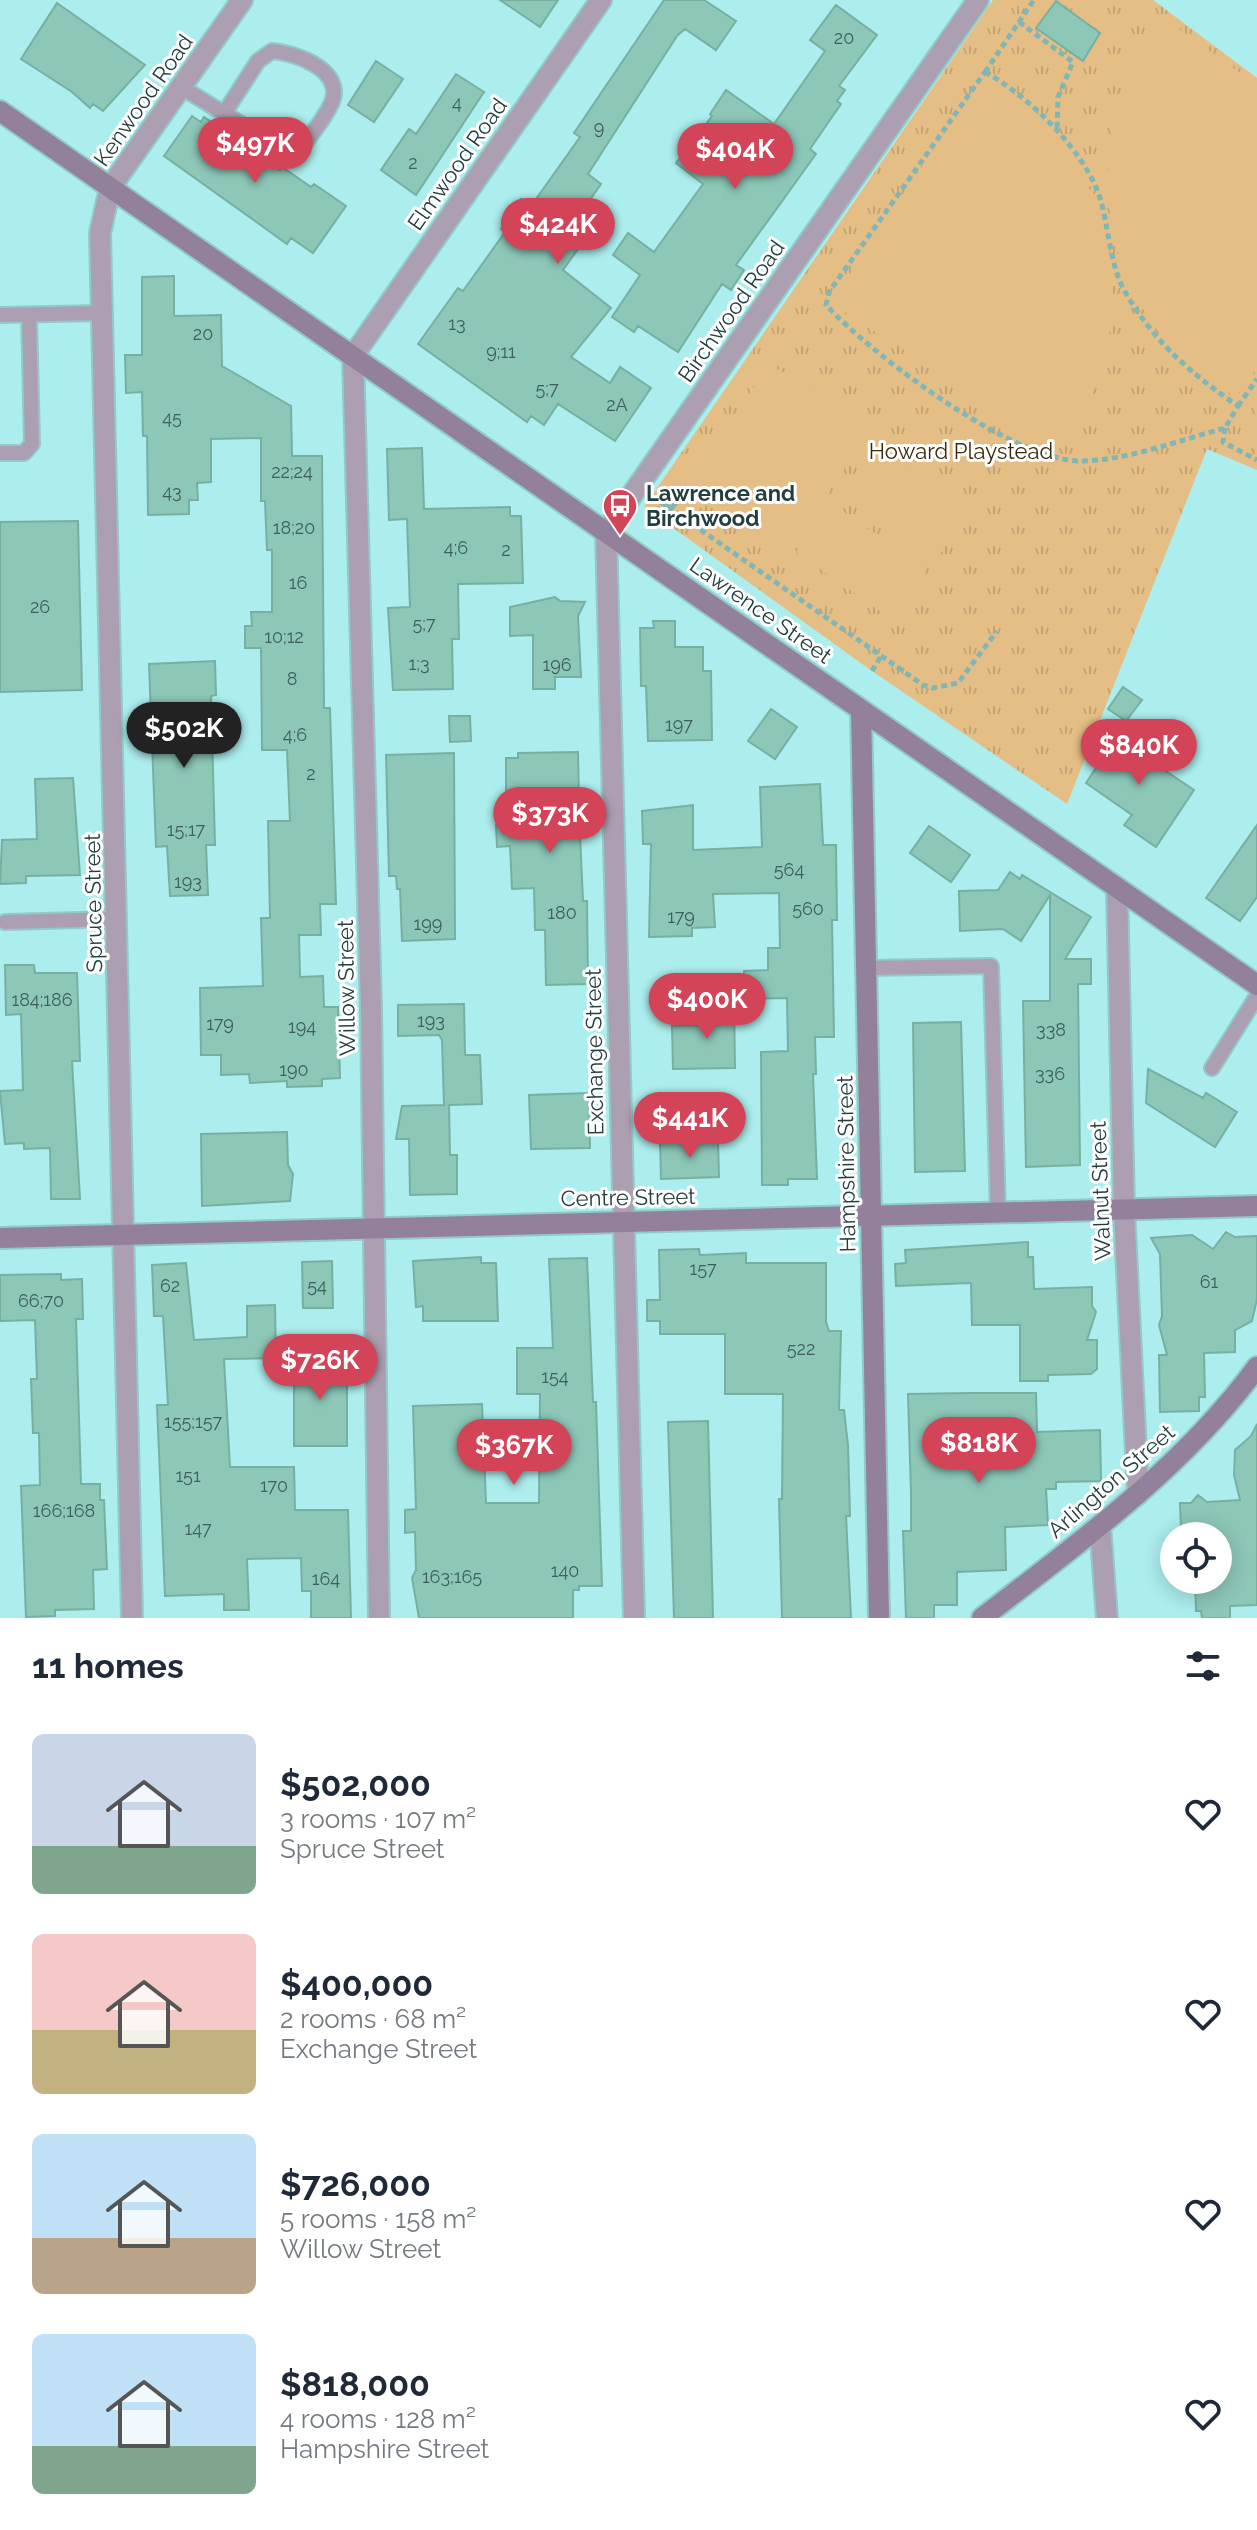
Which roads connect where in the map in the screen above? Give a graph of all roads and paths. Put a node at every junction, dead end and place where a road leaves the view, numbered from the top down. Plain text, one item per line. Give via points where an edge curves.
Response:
1 (242, 0) edge
2 (601, 0) edge
3 (978, 0) edge
4 (1034, 0) edge
5 (1019, 22) junction
6 (985, 72) junction
7 (181, 87) junction
8 (0, 111) edge
9 (225, 112) junction
10 (1057, 131) junction
11 (110, 188) junction
12 (100, 313) junction
13 (0, 315) edge
14 (29, 315) junction
15 (353, 356) junction
16 (1257, 379) edge
17 (1238, 406) junction
18 (1225, 428) junction
19 (0, 453) edge
20 (1257, 460) edge
21 (688, 487) dead end
22 (606, 532) junction
23 (997, 631) dead end
24 (881, 656) junction
25 (872, 671) dead end
26 (861, 710) junction
27 (1117, 888) junction
28 (5, 922) dead end
29 (118, 929) junction
30 (866, 968) junction
31 (1257, 985) edge
32 (1257, 996) edge
33 (1212, 1068) dead end
34 (1257, 1206) edge
35 (1124, 1210) junction
36 (998, 1214) junction
37 (871, 1218) junction
38 (622, 1221) junction
39 (374, 1229) junction
40 (122, 1237) junction
41 (0, 1238) edge
42 (1257, 1367) edge
43 (1138, 1494) junction
44 (1100, 1526) junction
45 (132, 1618) edge
46 (379, 1618) edge
47 (634, 1618) edge
48 (879, 1618) edge
49 (982, 1618) edge
50 (1107, 1618) edge

1 - 7 street, Kenwood Road
2 - 15 street, Elmwood Road
3 - 22 street, Birchwood Road
4 - 5 path
5 - 6 path
5 - 10 path via 1073,62 1058,97
6 - 10 path via 1038,110
6 - 18 path via 829,292 826,305 853,335 985,427 1036,453 1102,459
7 - 9 lane
7 - 11 street, Kenwood Road
8 - 11 street, Lawrence Street
9 - 9 lane via 295,157 333,99 332,81 290,53 272,51 258,61
10 - 17 path via 1098,192 1122,287 1139,313 1176,360
11 - 12 street, Spruce Street via 100,233
11 - 15 street, Lawrence Street
12 - 14 lane
12 - 29 street, Spruce Street
13 - 14 lane
14 - 19 lane via 32,444 24,453
15 - 22 street, Lawrence Street
15 - 39 street, Willow Street
16 - 17 path
17 - 18 path
18 - 20 path via 1223,442
21 - 24 path via 671,509 652,496
22 - 26 street, Lawrence Street
22 - 38 street, Exchange Street
23 - 24 path via 958,683 947,687 923,685
24 - 25 path
26 - 27 street, Lawrence Street
26 - 30 street, Hampshire Street
27 - 31 street, Lawrence Street
27 - 35 street, Walnut Street
28 - 29 lane
29 - 40 street, Spruce Street
30 - 36 lane via 991,966
30 - 37 street, Hampshire Street
32 - 33 lane
34 - 35 street, Centre Street
35 - 36 street, Centre Street
35 - 43 street, Walnut Street
36 - 37 street, Centre Street
37 - 38 street, Centre Street
37 - 48 street, Hampshire Street
38 - 39 street, Centre Street
38 - 47 street, Exchange Street
39 - 40 street, Centre Street
39 - 46 street, Willow Street
40 - 41 street, Centre Street
40 - 45 street, Spruce Street
42 - 43 street, Arlington Street via 1222,1416
43 - 44 street, Arlington Street
44 - 49 street, Arlington Street
44 - 50 street

